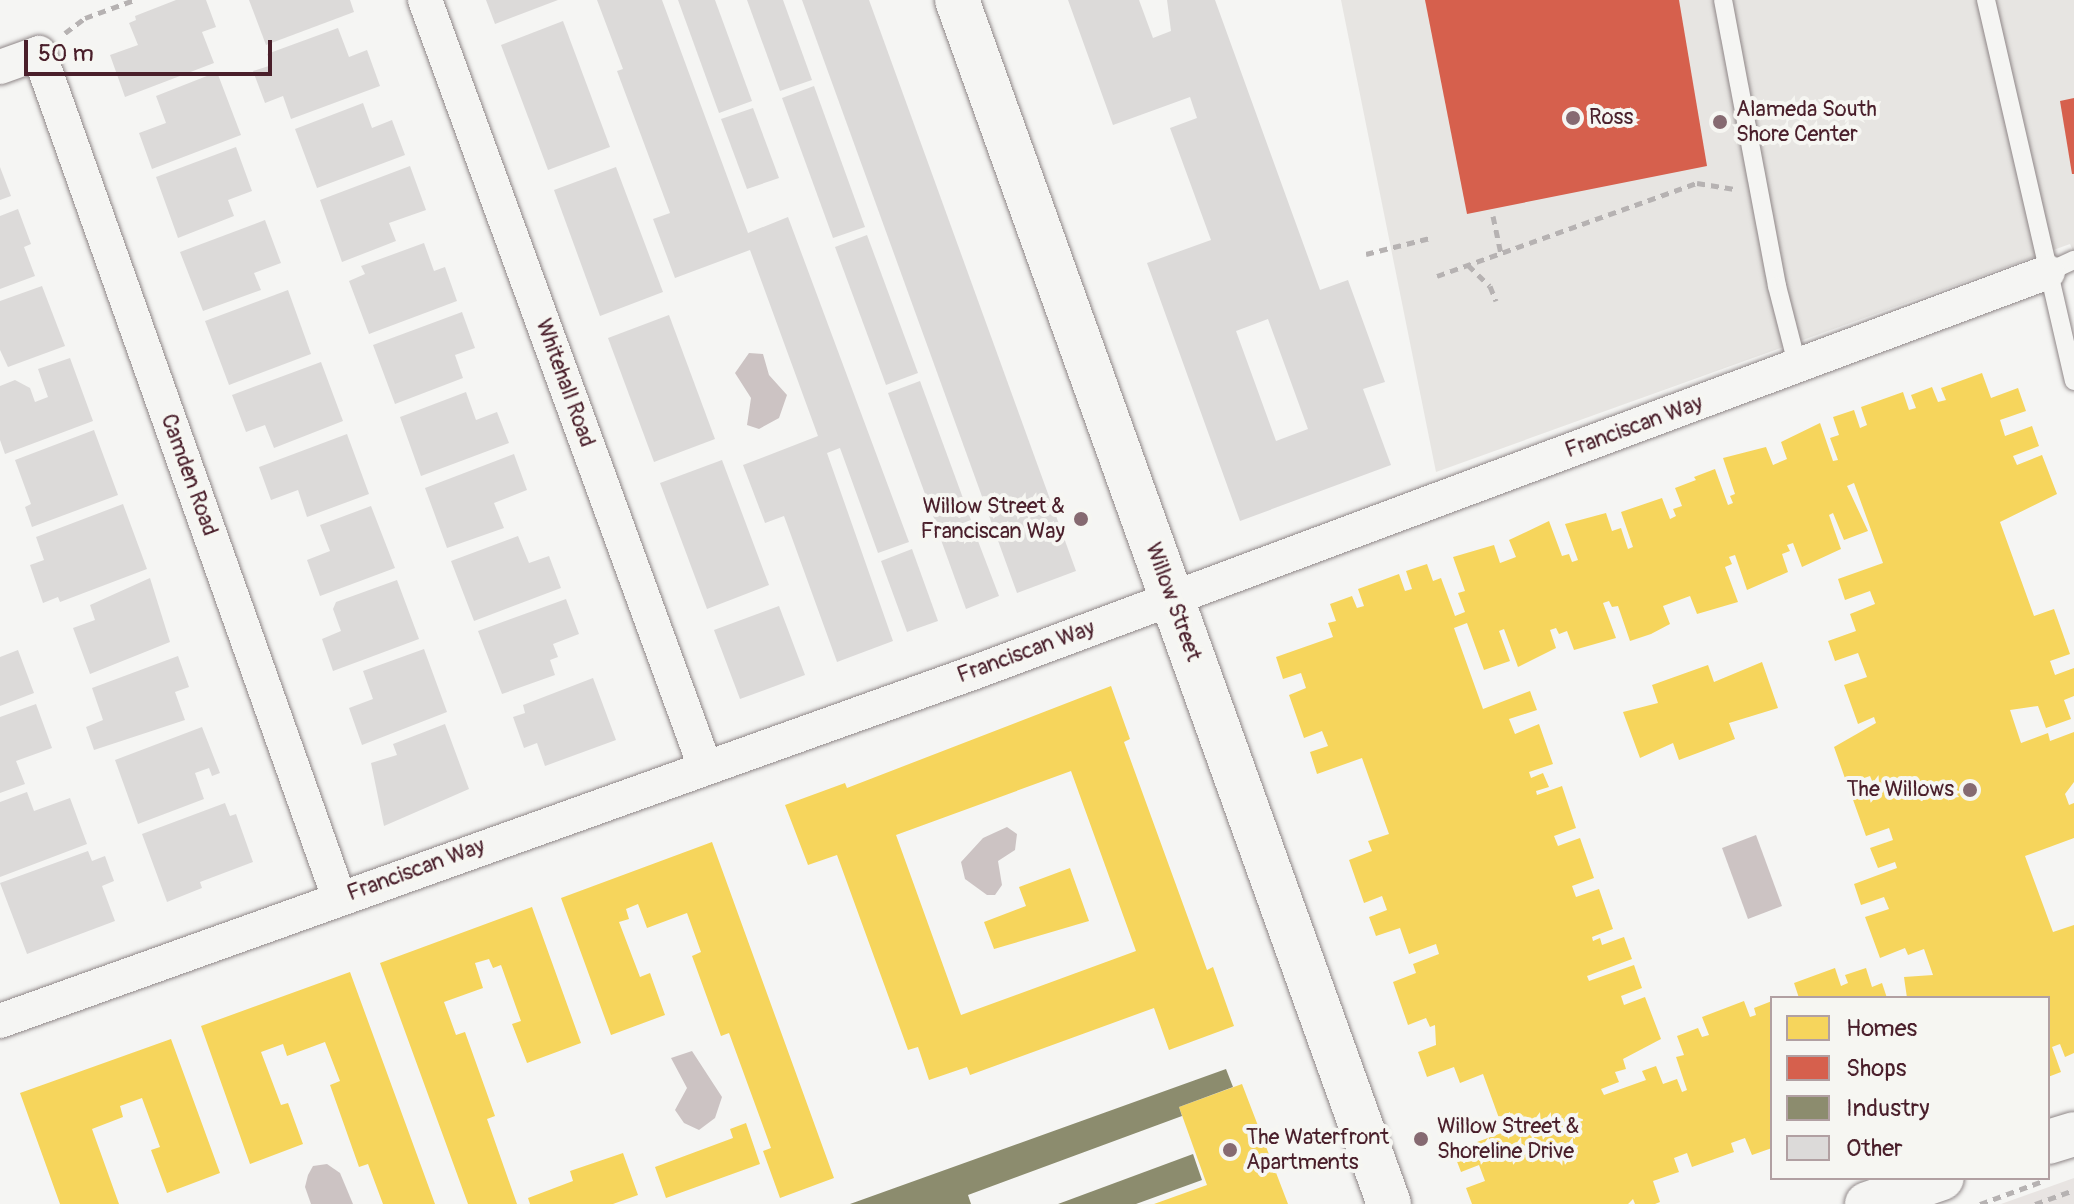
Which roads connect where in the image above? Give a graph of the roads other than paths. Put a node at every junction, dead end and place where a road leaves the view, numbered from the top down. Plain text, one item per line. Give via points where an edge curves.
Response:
1 (425, 0) edge
2 (957, 0) edge
3 (1723, 0) edge
4 (1986, 0) edge
5 (0, 67) edge
6 (2061, 266) edge
7 (1798, 368) junction
8 (2074, 381) edge
9 (1171, 597) junction
10 (705, 767) junction
11 (339, 898) junction
12 (0, 1021) edge
13 (2074, 1134) edge
14 (2050, 1159) edge
15 (1936, 1180) edge
16 (1389, 1204) edge
17 (1867, 1204) edge

1 - 10 street, Whitehall Road
2 - 9 street, Willow Street
3 - 7 lane
4 - 6 lane
5 - 11 street, Camden Road via 39,53
6 - 7 street, Franciscan Way
6 - 8 lane
7 - 9 street, Franciscan Way
9 - 10 street, Franciscan Way
9 - 16 street, Willow Street
10 - 11 street, Franciscan Way
11 - 12 street, Franciscan Way
13 - 14 street
15 - 17 street

